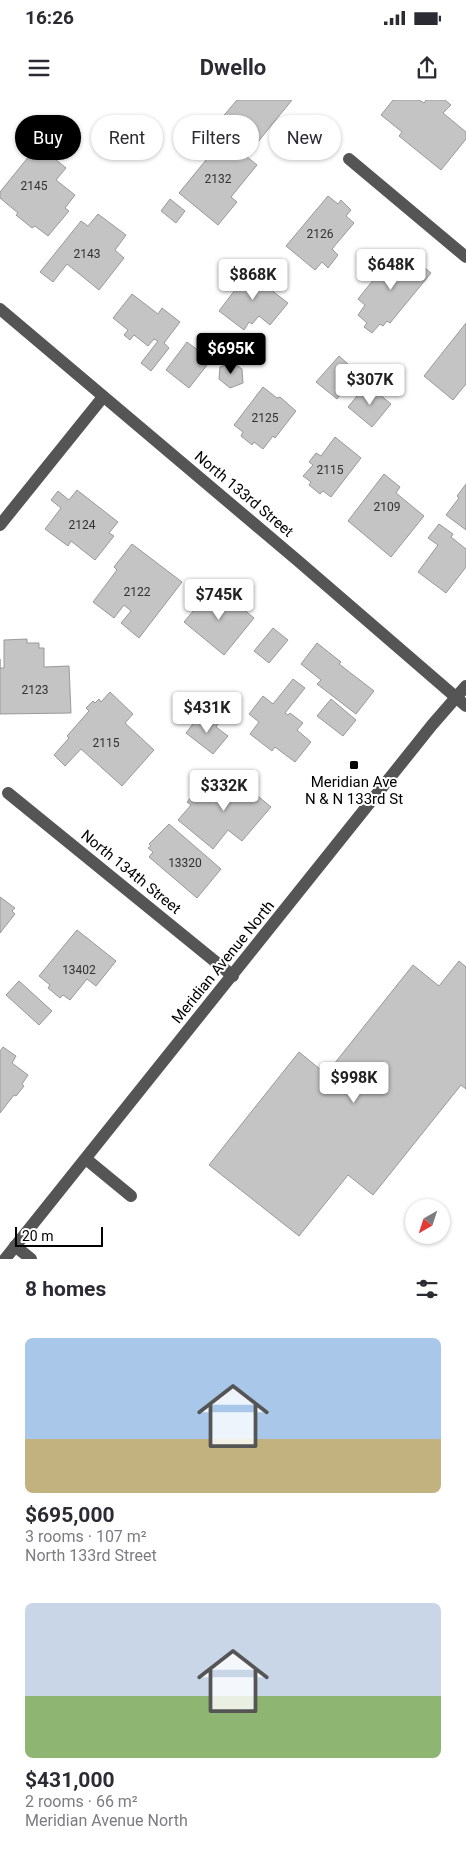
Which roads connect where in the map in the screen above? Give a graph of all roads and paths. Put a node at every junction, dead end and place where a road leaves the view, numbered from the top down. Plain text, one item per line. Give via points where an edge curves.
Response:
1 (348, 158) dead end
2 (466, 257) edge
3 (0, 309) edge
4 (103, 397) junction
5 (0, 525) edge
6 (466, 686) edge
7 (456, 698) junction
8 (466, 706) edge
9 (8, 793) dead end
10 (233, 976) junction
11 (86, 1159) junction
12 (131, 1196) dead end
13 (16, 1246) junction
14 (5, 1259) edge
15 (31, 1259) edge

1 - 2 street
3 - 4 street, North 133rd Street
4 - 5 street
4 - 7 street, North 133rd Street
6 - 7 street, Meridian Avenue North
7 - 8 street, North 133rd Street
7 - 10 street, Meridian Avenue North
9 - 10 street, North 134th Street
10 - 11 street, Meridian Avenue North
11 - 12 street
11 - 13 street, Meridian Avenue North
13 - 14 street, Meridian Avenue North
13 - 15 street

